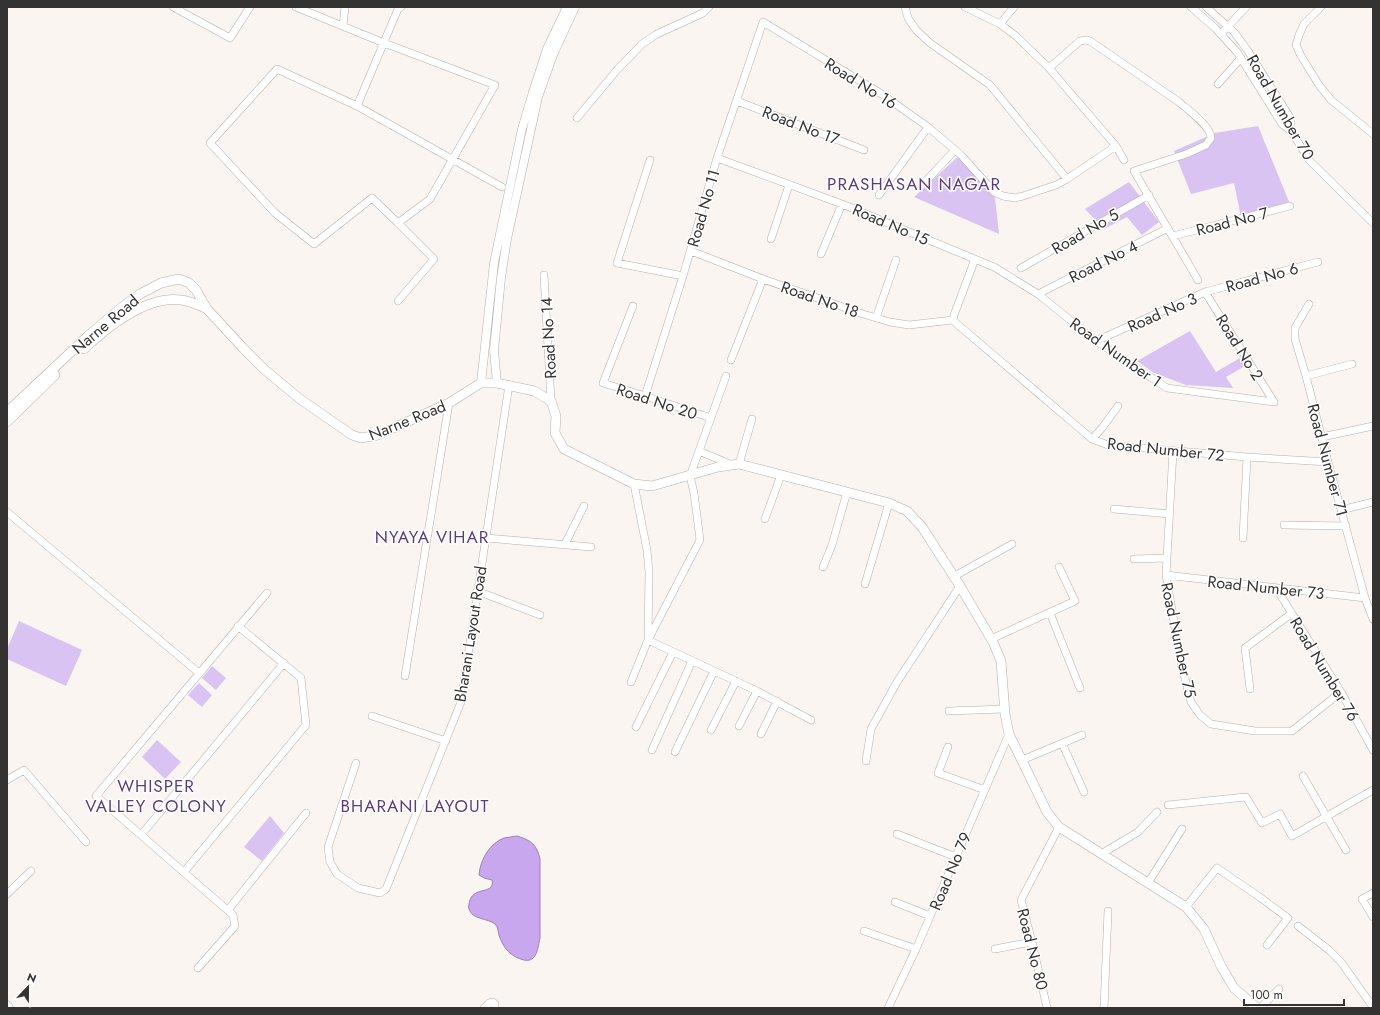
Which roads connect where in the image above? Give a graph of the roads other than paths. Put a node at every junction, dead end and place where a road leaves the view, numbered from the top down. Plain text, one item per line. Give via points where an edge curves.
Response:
1 (173, 7) edge
2 (250, 7) edge
3 (297, 7) edge
4 (345, 7) edge
5 (401, 7) edge
6 (567, 7) edge
7 (575, 7) edge
8 (709, 7) edge
9 (905, 7) edge
10 (965, 7) edge
11 (1014, 7) edge
12 (1191, 7) edge
13 (1206, 7) edge
14 (1246, 7) edge
15 (1322, 7) edge
16 (702, 10) edge
17 (762, 22) joint
18 (1000, 24) junction
19 (343, 26) junction
20 (1228, 26) junction
21 (1221, 34) junction
22 (384, 43) junction
23 (1242, 58) junction
24 (1049, 68) junction
25 (1218, 84) dead end
26 (737, 101) junction
27 (357, 106) junction
28 (577, 118) dead end
29 (928, 127) junction
30 (1291, 131) junction
31 (1373, 134) edge
32 (1116, 146) junction
33 (864, 150) dead end
34 (955, 150) junction
35 (717, 158) junction
36 (452, 159) junction
37 (650, 160) dead end
38 (1124, 160) dead end
39 (1067, 179) junction
40 (925, 182) dead end
41 (789, 184) junction
42 (502, 187) dead end
43 (879, 195) dead end
44 (1149, 195) junction
45 (842, 204) junction
46 (1290, 206) dead end
47 (398, 223) junction
48 (1373, 223) edge
49 (1168, 228) junction
50 (1173, 236) junction
51 (771, 239) dead end
52 (691, 252) junction
53 (821, 254) dead end
54 (975, 259) junction
55 (896, 260) dead end
56 (1318, 262) dead end
57 (1021, 268) dead end
58 (544, 274) dead end
59 (683, 276) junction
60 (763, 279) junction
61 (1198, 280) dead end
62 (1206, 292) junction
63 (1038, 294) junction
64 (398, 301) dead end
65 (1310, 304) dead end
66 (633, 306) dead end
67 (207, 309) junction
68 (876, 318) junction
69 (954, 320) junction
70 (1096, 341) junction
71 (731, 360) dead end
72 (1352, 364) dead end
73 (726, 376) dead end
74 (1306, 376) junction
75 (481, 383) junction
76 (498, 383) junction
77 (509, 385) junction
78 (645, 396) junction
79 (551, 401) junction
80 (1274, 402) joint
81 (449, 403) junction
82 (1118, 406) dead end
83 (7, 412) edge
84 (710, 418) junction
85 (752, 418) dead end
86 (7, 422) edge
87 (1373, 426) edge
88 (1322, 437) junction
89 (1092, 439) junction
90 (699, 452) junction
91 (1173, 452) junction
92 (1246, 457) junction
93 (1328, 462) junction
94 (736, 465) junction
95 (781, 475) junction
96 (690, 476) junction
97 (634, 484) junction
98 (847, 492) junction
99 (1373, 502) edge
100 (889, 503) junction
101 (584, 506) dead end
102 (1114, 509) dead end
103 (1341, 510) junction
104 (7, 512) edge
105 (1170, 514) junction
106 (765, 519) dead end
107 (1284, 525) dead end
108 (1346, 526) junction
109 (486, 538) junction
110 (1243, 538) dead end
111 (565, 544) junction
112 (1012, 544) dead end
113 (591, 546) dead end
114 (1167, 558) junction
115 (1134, 559) dead end
116 (822, 567) dead end
117 (1059, 567) dead end
118 (1166, 575) junction
119 (953, 577) junction
120 (865, 584) dead end
121 (960, 586) junction
122 (1276, 588) junction
123 (477, 591) junction
124 (266, 592) dead end
125 (1365, 598) junction
126 (1050, 613) junction
127 (1291, 614) junction
128 (540, 615) dead end
129 (1373, 619) edge
130 (238, 626) junction
131 (991, 639) junction
132 (648, 640) junction
133 (673, 652) junction
134 (692, 661) junction
135 (284, 663) junction
136 (714, 671) junction
137 (199, 673) junction
138 (405, 676) dead end
139 (736, 681) junction
140 (631, 682) dead end
141 (1080, 688) dead end
142 (1250, 689) dead end
143 (756, 691) junction
144 (1341, 692) junction
145 (777, 701) junction
146 (1004, 709) junction
147 (948, 711) dead end
148 (372, 716) dead end
149 (811, 720) dead end
150 (739, 726) dead end
151 (636, 727) dead end
152 (711, 730) dead end
153 (761, 734) dead end
154 (1009, 734) junction
155 (1082, 735) dead end
156 (446, 741) junction
157 (1062, 743) junction
158 (948, 747) dead end
159 (652, 750) dead end
160 (1373, 750) edge
161 (675, 752) dead end
162 (866, 760) dead end
163 (1022, 760) junction
164 (356, 763) dead end
165 (1303, 776) dead end
166 (7, 780) edge
167 (985, 790) junction
168 (1373, 790) edge
169 (1084, 792) dead end
170 (1168, 805) dead end
171 (1157, 812) dead end
172 (306, 813) dead end
173 (1325, 816) junction
174 (1059, 827) junction
175 (1182, 829) dead end
176 (897, 834) dead end
177 (141, 835) junction
178 (86, 842) dead end
179 (1346, 850) dead end
180 (1101, 854) junction
181 (956, 857) junction
182 (31, 871) dead end
183 (184, 872) junction
184 (1148, 883) junction
185 (1373, 893) edge
186 (7, 894) edge
187 (895, 902) dead end
188 (1186, 907) junction
189 (228, 910) junction
190 (1108, 911) dead end
191 (930, 916) junction
192 (1373, 917) edge
193 (1298, 926) dead end
194 (864, 931) dead end
195 (1032, 942) junction
196 (1267, 945) dead end
197 (916, 949) junction
198 (995, 949) dead end
199 (198, 968) dead end
200 (1279, 989) dead end
201 (1372, 1004) edge
202 (484, 1008) edge
203 (495, 1008) edge
204 (888, 1008) edge
205 (1047, 1008) edge
206 (1104, 1008) edge
207 (1258, 1008) edge

1 - 2 street via 230,38
3 - 19 street
4 - 19 street
5 - 22 street
6 - 75 street via 545,55 522,129 496,257
7 - 76 street via 553,55 538,97 507,239 494,350
8 - 16 street
9 - 39 street via 908,18 916,30 930,43 990,85
10 - 18 street
11 - 18 street
12 - 21 street
13 - 20 street, Road Number 70
14 - 20 street
15 - 31 street via 1304,24 1296,44 1318,85 1330,100
16 - 28 street via 642,44
17 - 26 street, Road No 11
17 - 29 street, Road No 16 via 880,93
18 - 24 street
19 - 22 street
20 - 21 street
20 - 30 street, Road Number 70 via 1248,51 1290,119
21 - 23 street
22 - 27 street
22 - 36 street via 495,85
23 - 25 street
23 - 30 street via 1282,124
24 - 32 street
24 - 44 street via 1080,41 1090,41 1179,102 1209,130 1211,138 1206,145 1134,171
26 - 33 street, Road No 17
26 - 35 street, Road No 11
27 - 36 street
27 - 47 street via 277,70 210,143 275,213 314,244 372,198
29 - 34 street, Road No 16
29 - 43 street
30 - 48 street, Road Number 70 via 1310,161
32 - 38 street
32 - 39 street, Road No 16
34 - 39 street, Road No 16 via 994,192 1003,196 1023,196
34 - 40 street
35 - 41 street, Road No 15
35 - 52 street, Road No 11
36 - 42 street
36 - 47 street via 430,199
37 - 59 street via 617,263
41 - 45 street, Road No 15
41 - 51 street
44 - 49 street
44 - 57 street, Road No 5
45 - 53 street
45 - 54 street, Road No 15
46 - 50 street, Road No 7
47 - 64 street via 434,259
49 - 50 street
49 - 63 street, Road No 4
50 - 61 street
52 - 59 street, Road No 11
52 - 60 street, Road No 18
54 - 63 street, Road Number 1
54 - 69 street
55 - 68 street
56 - 62 street, Road No 6
58 - 79 street, Road No 14
59 - 78 street, Road No 11
60 - 68 street, Road No 18
60 - 71 street
62 - 70 street, Road No 3
62 - 80 street, Road No 2
63 - 70 street, Road Number 1
65 - 74 street, Road Number 71 via 1294,328
66 - 78 street, Road No 20 via 603,383
67 - 81 main road, Narne Road via 265,370 300,399 352,435 361,438 378,435
67 - 83 main road, Narne Road via 196,290 189,283 179,279 170,280 140,294 88,336
67 - 86 main road, Narne Road via 190,301 172,299 160,300 137,309 92,341
68 - 69 street, Road No 18 via 909,325
69 - 89 street, Road Number 72
70 - 80 street, Road Number 1 via 1167,388
72 - 74 street
73 - 84 street
74 - 88 street, Road Number 71
75 - 76 main road
75 - 81 main road, Narne Road
76 - 77 main road
77 - 79 main road via 534,391
77 - 109 street, Bharani Layout Road
78 - 84 street, Road No 20
79 - 97 main road via 556,416 556,433 564,449
81 - 138 street
82 - 89 street
84 - 90 street
85 - 94 street
87 - 88 street
88 - 93 street, Road Number 71
89 - 91 street, Road Number 72 via 1108,445
90 - 94 street
90 - 96 street
91 - 92 street, Road Number 72
91 - 105 street, Road Number 75
92 - 93 street, Road Number 72
92 - 110 street
93 - 103 street, Road Number 71
94 - 95 main road
94 - 96 main road via 718,467
95 - 98 main road
95 - 106 street
96 - 97 main road via 652,486
96 - 132 street via 700,540
97 - 132 street via 649,572
98 - 100 main road
98 - 116 street via 832,545
99 - 103 street
100 - 119 main road via 908,511 922,527
100 - 120 street
101 - 111 street
102 - 105 street
103 - 108 street, Road Number 71
104 - 137 street
105 - 114 street, Road Number 75
107 - 108 street
108 - 125 street, Road Number 71
109 - 111 street
109 - 123 street, Bharani Layout Road
111 - 113 street
112 - 119 street
114 - 115 street
114 - 118 street, Road Number 75
117 - 126 street via 1075,601
118 - 122 street, Road Number 73
118 - 144 street, Road Number 75 via 1181,663 1191,702 1210,724 1255,731 1292,731
119 - 121 main road
121 - 131 main road
121 - 162 street via 896,682 871,729
122 - 125 street, Road Number 73
122 - 127 street, Road Number 76
123 - 128 street
123 - 156 street, Bharani Layout Road via 461,702
124 - 130 street
125 - 129 street, Road Number 71
126 - 131 street
126 - 141 street
127 - 142 street via 1245,648
127 - 144 street, Road Number 76
130 - 135 street
130 - 137 street
131 - 146 main road via 1000,661
132 - 133 street
132 - 140 street
133 - 134 street
133 - 151 street
134 - 136 street
134 - 159 street
135 - 177 street
135 - 183 street via 301,678 306,725
136 - 139 street
136 - 161 street
137 - 177 street via 96,796
139 - 143 street
139 - 152 street
143 - 145 street
143 - 150 street
144 - 160 street, Road Number 76
145 - 149 street
145 - 153 street
146 - 147 street
146 - 154 main road
148 - 156 street
154 - 163 main road
154 - 167 street, Road No 79
155 - 157 street
156 - 164 street, Bharani Layout Road via 386,890 380,893 358,888 336,874 330,862 328,848
157 - 163 street
157 - 169 street
158 - 167 street via 938,773
163 - 174 main road via 1047,812
165 - 173 street
166 - 178 street via 24,770
167 - 181 street, Road No 79
168 - 173 street
170 - 173 street via 1246,797 1262,823 1280,814 1292,836
171 - 180 street via 1138,832
172 - 189 street
173 - 179 street
174 - 180 main road
174 - 195 street, Road No 80 via 1021,900
175 - 184 street
176 - 181 street
177 - 183 street
180 - 184 main road
181 - 191 street, Road No 79
182 - 186 street
183 - 189 street
184 - 188 main road
185 - 192 street via 1362,899
187 - 191 street
188 - 196 street via 1217,868 1288,918
188 - 207 main road via 1204,930 1234,988
189 - 199 street via 233,914 235,926
190 - 206 street
191 - 197 street, Road No 79
193 - 201 street via 1341,962
194 - 197 street
195 - 198 street
195 - 205 street, Road No 80
197 - 204 street, Road No 79
200 - 207 street
202 - 203 street via 489,1002 493,1002

